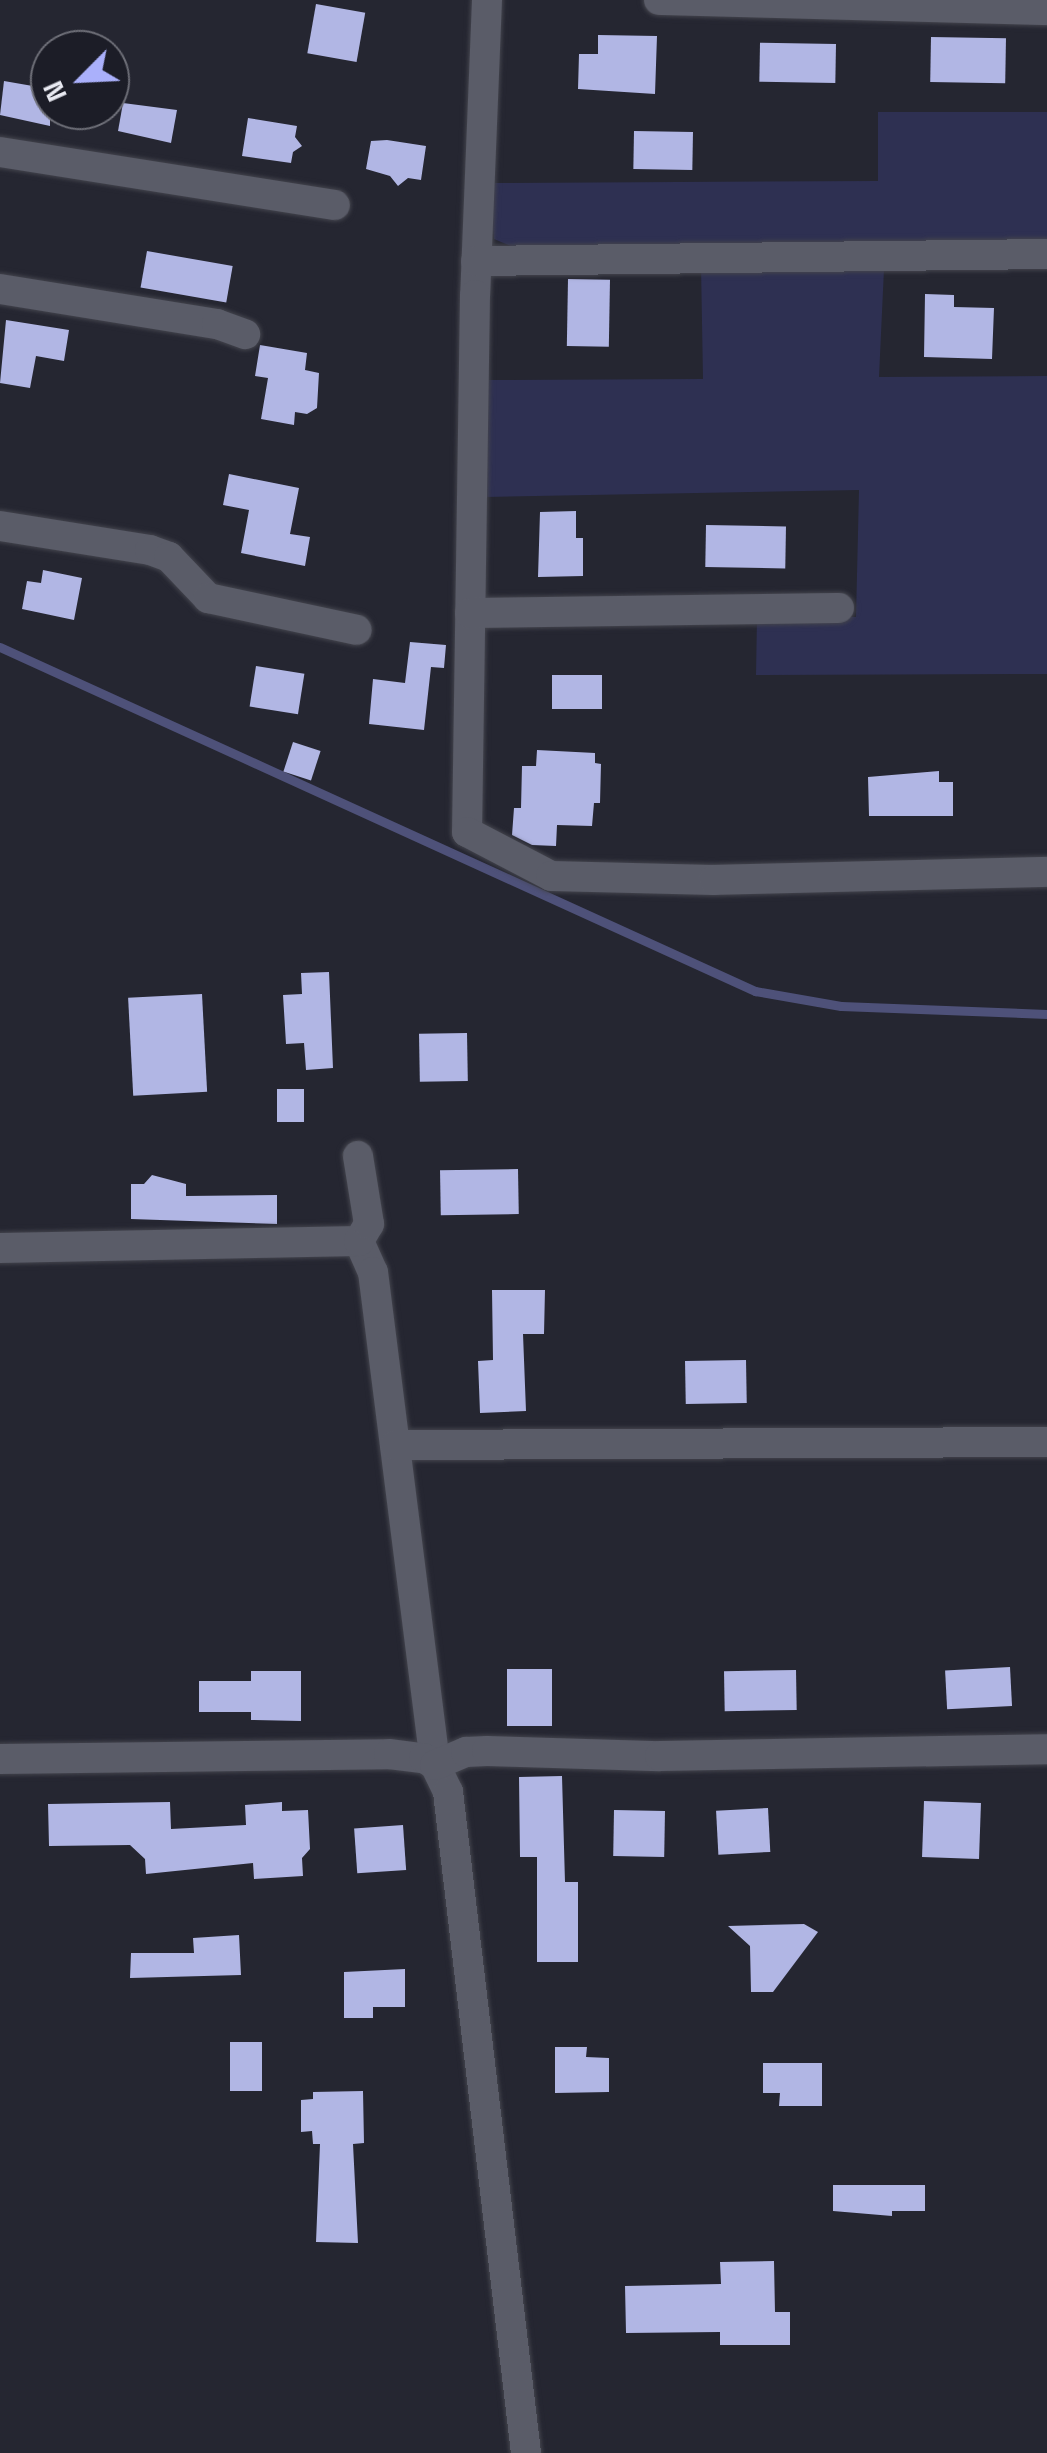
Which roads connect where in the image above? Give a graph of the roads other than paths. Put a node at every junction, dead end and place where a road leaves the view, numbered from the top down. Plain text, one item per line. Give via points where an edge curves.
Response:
1 (487, 0) edge
2 (660, 0) edge
3 (1047, 10) edge
4 (0, 152) edge
5 (334, 205) dead end
6 (1047, 254) edge
7 (476, 260) junction
8 (0, 289) edge
9 (245, 334) dead end
10 (0, 526) edge
11 (839, 608) dead end
12 (470, 613) junction
13 (358, 630) dead end
14 (1047, 872) edge
15 (358, 1156) dead end
16 (360, 1241) junction
17 (0, 1248) edge
18 (1047, 1442) edge
19 (395, 1444) junction
20 (1047, 1750) edge
21 (0, 1760) edge
22 (436, 1765) junction
23 (526, 2453) edge

1 - 7 street
2 - 3 street
4 - 5 street
6 - 7 street
7 - 12 street
8 - 9 street
10 - 13 street via 150,550 169,557 208,598
11 - 12 street
12 - 14 street via 467,832 551,876 714,880
15 - 16 street via 369,1224
16 - 17 street
16 - 19 street via 373,1272
18 - 19 street
19 - 22 street
20 - 22 street via 660,1756 487,1750
21 - 22 street via 390,1754
22 - 23 street via 448,1792

